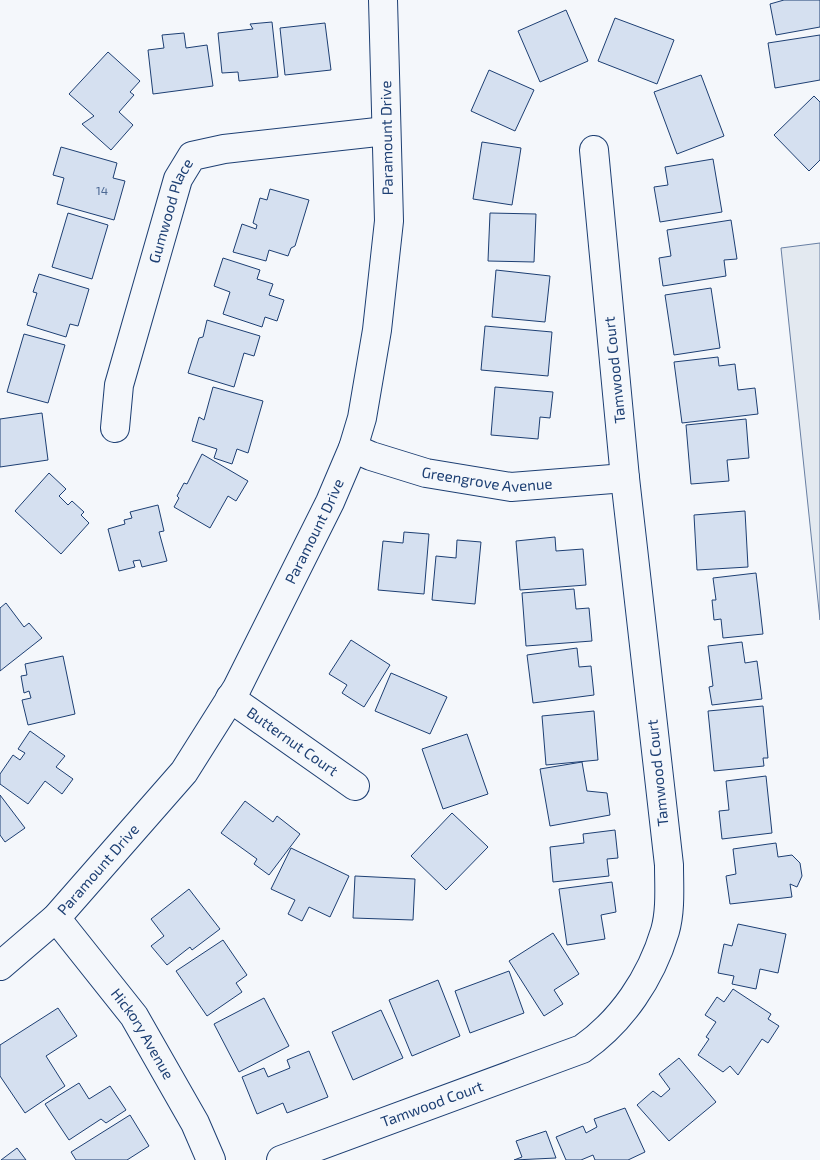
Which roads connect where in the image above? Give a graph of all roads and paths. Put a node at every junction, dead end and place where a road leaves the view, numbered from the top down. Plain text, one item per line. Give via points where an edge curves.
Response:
1 (383, 0) edge
2 (386, 131) junction
3 (594, 150) dead end
4 (115, 428) dead end
5 (353, 448) junction
6 (625, 478) junction
7 (230, 698) junction
8 (355, 786) dead end
9 (56, 918) junction
10 (0, 966) edge
11 (211, 1160) edge
12 (281, 1160) edge

1 - 2 street, Paramount Drive
2 - 4 street, Gumwood Place via 224,148 192,156 178,179 124,366
2 - 5 street, Paramount Drive via 389,221 377,330 362,418
3 - 6 street, Tamwood Court
5 - 6 street, Greengrove Avenue via 426,473 511,487
5 - 7 street, Paramount Drive via 330,502
6 - 12 street, Tamwood Court via 669,865 665,930 650,968 614,1023 582,1048
7 - 8 street, Butternut Court
7 - 9 street, Paramount Drive via 184,772
9 - 10 street, Paramount Drive
9 - 11 street, Hickory Avenue via 134,1016 195,1123

